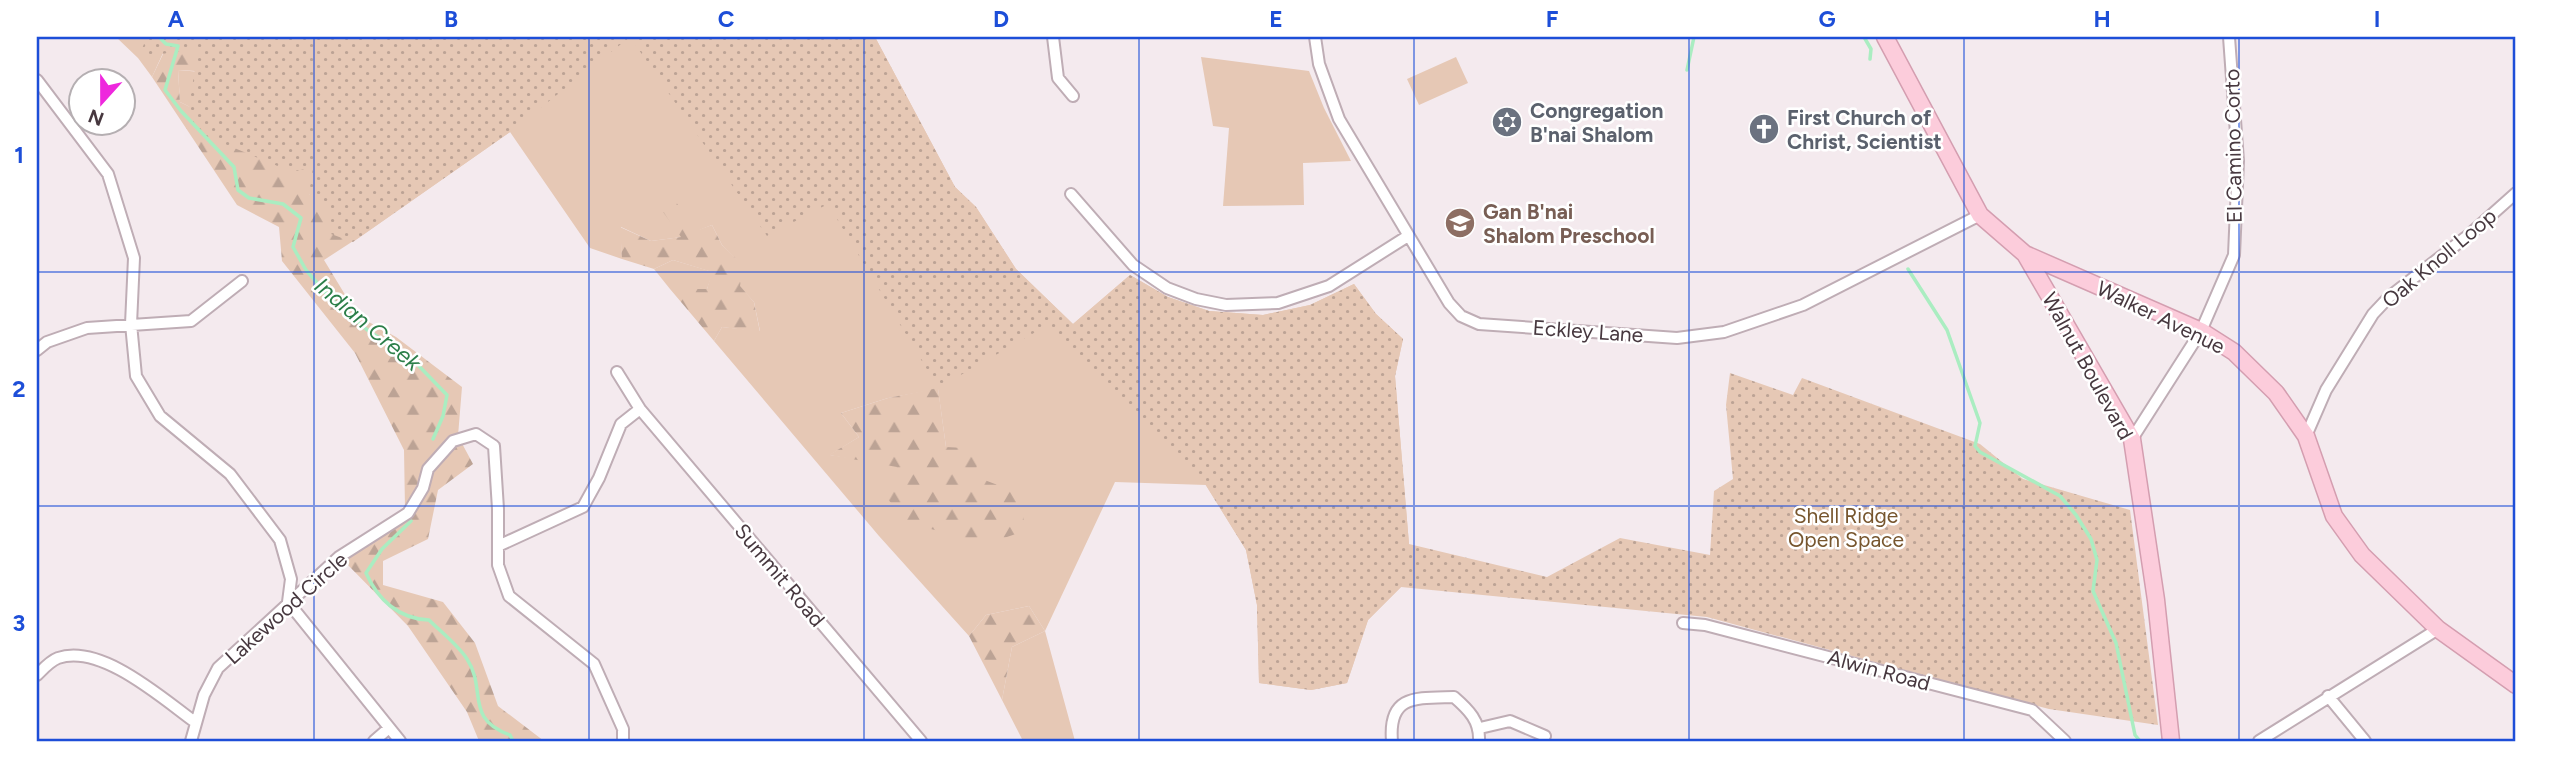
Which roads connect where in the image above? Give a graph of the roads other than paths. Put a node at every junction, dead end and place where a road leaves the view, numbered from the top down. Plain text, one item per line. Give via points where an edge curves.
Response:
1 (1053, 37) edge
2 (1315, 37) edge
3 (1885, 37) edge
4 (2229, 37) edge
5 (37, 80) edge
6 (1073, 96) dead end
7 (2516, 193) edge
8 (1072, 194) dead end
9 (1980, 215) junction
10 (1408, 236) junction
11 (2025, 254) junction
12 (242, 281) dead end
13 (131, 324) junction
14 (2200, 331) junction
15 (37, 350) edge
16 (617, 372) dead end
17 (640, 410) junction
18 (2306, 436) junction
19 (2132, 439) junction
20 (498, 546) junction
21 (289, 602) junction
22 (1683, 623) dead end
23 (2438, 629) junction
24 (37, 675) edge
25 (2516, 685) edge
26 (2328, 696) junction
27 (195, 722) junction
28 (389, 728) junction
29 (1479, 729) junction
30 (1545, 736) dead end
31 (191, 741) edge
32 (374, 741) edge
33 (400, 741) edge
34 (623, 741) edge
35 (921, 741) edge
36 (1392, 741) edge
37 (1479, 741) edge
38 (2064, 741) edge
39 (2171, 741) edge
40 (2259, 741) edge
41 (2365, 741) edge

1 - 6 street via 1058,78
2 - 10 street, Eckley Lane via 1319,64 1339,119
3 - 9 street, Walnut Boulevard
4 - 14 street, El Camino Corto via 2238,161 2234,255
5 - 13 street via 108,174 134,258
7 - 18 street, Oak Knoll Loop via 2373,314 2326,390
8 - 10 street via 1133,265 1167,288 1226,305 1278,303 1329,286
9 - 10 street, Eckley Lane via 1803,305 1724,332 1677,338 1479,324 1461,316 1449,303
9 - 11 street, Walnut Boulevard
11 - 14 street, Walker Avenue
11 - 19 street, Walnut Boulevard
12 - 13 street via 191,321
13 - 15 street via 87,328
13 - 21 street via 136,376 160,416 230,474 280,540 291,579
14 - 18 street, Walker Avenue via 2256,372
14 - 19 street, El Camino Corto
16 - 17 street, Summit Road
17 - 20 street via 621,424 583,507
17 - 35 street, Summit Road
18 - 23 street, Walker Avenue via 2334,516 2362,555
19 - 39 street, Walnut Boulevard
20 - 21 street, Lakewood Circle via 494,446 476,435 453,441 428,469 408,513 339,557
20 - 34 street, Lakewood Circle via 498,565 509,596 594,664 623,729
21 - 27 street, Lakewood Circle via 218,668
21 - 28 street
22 - 38 street, Alwin Road via 2032,710
23 - 25 street, Walker Avenue
23 - 26 street
24 - 27 street via 58,658 89,658 128,674
26 - 40 street
26 - 41 street
27 - 31 street, Lakewood Circle
28 - 32 street
28 - 33 street
29 - 30 street via 1510,721
29 - 36 street via 1454,697 1420,698 1405,701 1394,713
29 - 37 street

